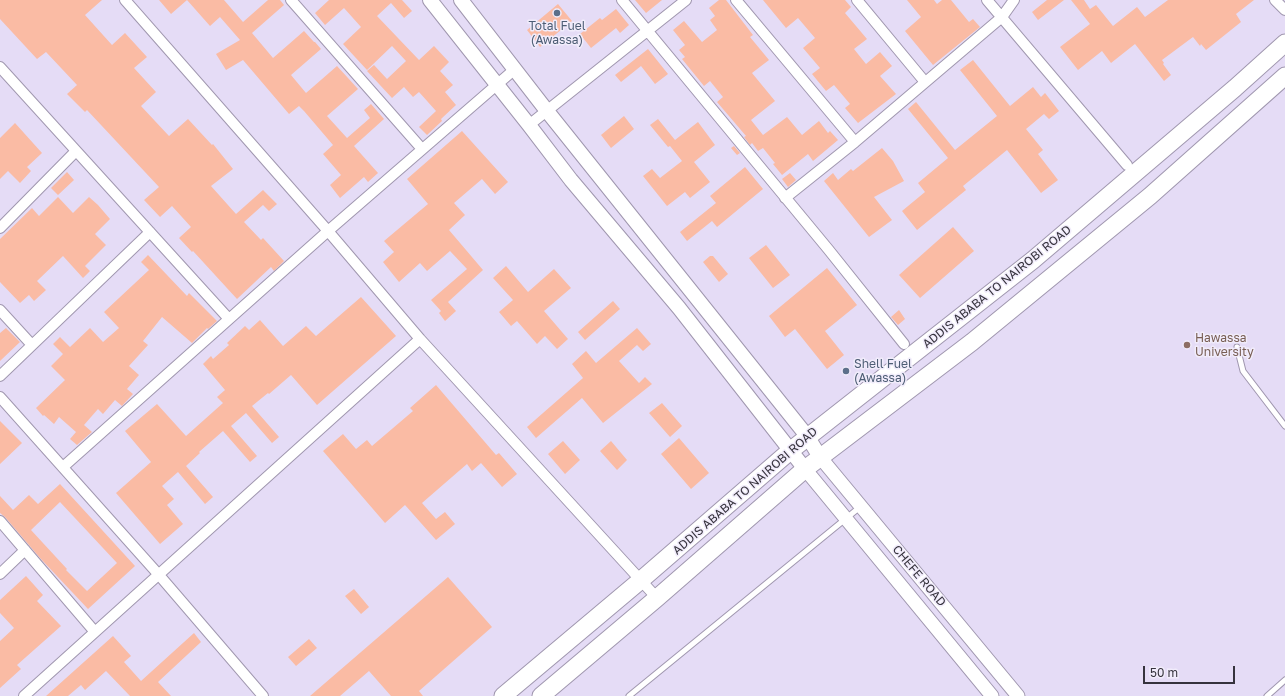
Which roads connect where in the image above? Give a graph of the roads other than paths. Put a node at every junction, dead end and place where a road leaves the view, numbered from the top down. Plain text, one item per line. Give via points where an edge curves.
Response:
1 (291, 0) edge
2 (430, 0) edge
3 (461, 0) edge
4 (622, 0) edge
5 (686, 0) edge
6 (736, 0) edge
7 (856, 0) edge
8 (987, 0) edge
9 (1014, 0) edge
10 (1275, 0) edge
11 (128, 1) edge
12 (1285, 10) edge
13 (1002, 17) junction
14 (647, 31) junction
15 (1285, 44) edge
16 (515, 69) junction
17 (2, 74) edge
18 (1285, 76) edge
19 (925, 82) junction
20 (497, 85) junction
21 (547, 111) junction
22 (529, 125) junction
23 (855, 142) junction
24 (422, 149) junction
25 (76, 151) junction
26 (1127, 165) dead end
27 (785, 198) junction
28 (0, 228) edge
29 (328, 231) junction
30 (150, 232) junction
31 (0, 310) edge
32 (229, 319) junction
33 (420, 340) junction
34 (904, 344) dead end
35 (32, 345) junction
36 (1236, 347) dead end
37 (0, 376) edge
38 (0, 397) edge
39 (1285, 426) edge
40 (807, 436) junction
41 (790, 451) junction
42 (820, 456) junction
43 (63, 467) junction
44 (805, 469) junction
45 (861, 506) junction
46 (845, 519) junction
47 (0, 521) edge
48 (25, 550) junction
49 (0, 574) edge
50 (159, 575) junction
51 (641, 580) junction
52 (657, 598) junction
53 (95, 632) junction
54 (1285, 680) edge
55 (24, 696) edge
56 (263, 696) edge
57 (503, 696) edge
58 (541, 696) edge
59 (629, 696) edge
60 (992, 696) edge
61 (1018, 696) edge
62 (1267, 696) edge

1 - 24 street
2 - 20 main road
3 - 16 main road
4 - 14 street
5 - 14 street
6 - 23 street
7 - 19 street
8 - 13 street
9 - 13 street
10 - 12 street
11 - 29 street
13 - 19 street
13 - 26 street
14 - 21 street
14 - 27 street
15 - 40 highway, ADDIS ABABA TO NAIROBI ROAD via 1033,260
16 - 20 street
16 - 21 main road
17 - 25 street
18 - 42 highway, ADDIS ABABA TO NAIROBI ROAD via 1150,196 972,342
19 - 23 street
20 - 22 main road
20 - 24 street
21 - 22 street
21 - 40 main road
22 - 41 main road via 571,180 679,308
23 - 27 street
24 - 29 street
25 - 28 street
25 - 30 street
27 - 34 street
29 - 32 street
29 - 33 street
30 - 32 street
30 - 35 street
31 - 35 street
32 - 43 street
33 - 50 street
33 - 51 street
35 - 37 street
36 - 39 lane via 1243,371
38 - 43 street
40 - 41 highway, ADDIS ABABA TO NAIROBI ROAD
40 - 42 main road
41 - 44 main road
41 - 51 highway, ADDIS ABABA TO NAIROBI ROAD
42 - 44 highway, ADDIS ABABA TO NAIROBI ROAD
42 - 45 street, CHEFE ROAD
43 - 50 street
44 - 46 street, CHEFE ROAD
44 - 52 highway, ADDIS ABABA TO NAIROBI ROAD
45 - 46 lane
45 - 61 street, CHEFE ROAD
46 - 59 lane
46 - 60 street, CHEFE ROAD
47 - 48 street
48 - 49 street
48 - 53 street
50 - 53 street
50 - 56 street
51 - 52 street
51 - 57 highway, ADDIS ABABA TO NAIROBI ROAD
52 - 58 highway, ADDIS ABABA TO NAIROBI ROAD
53 - 55 street
54 - 62 lane

